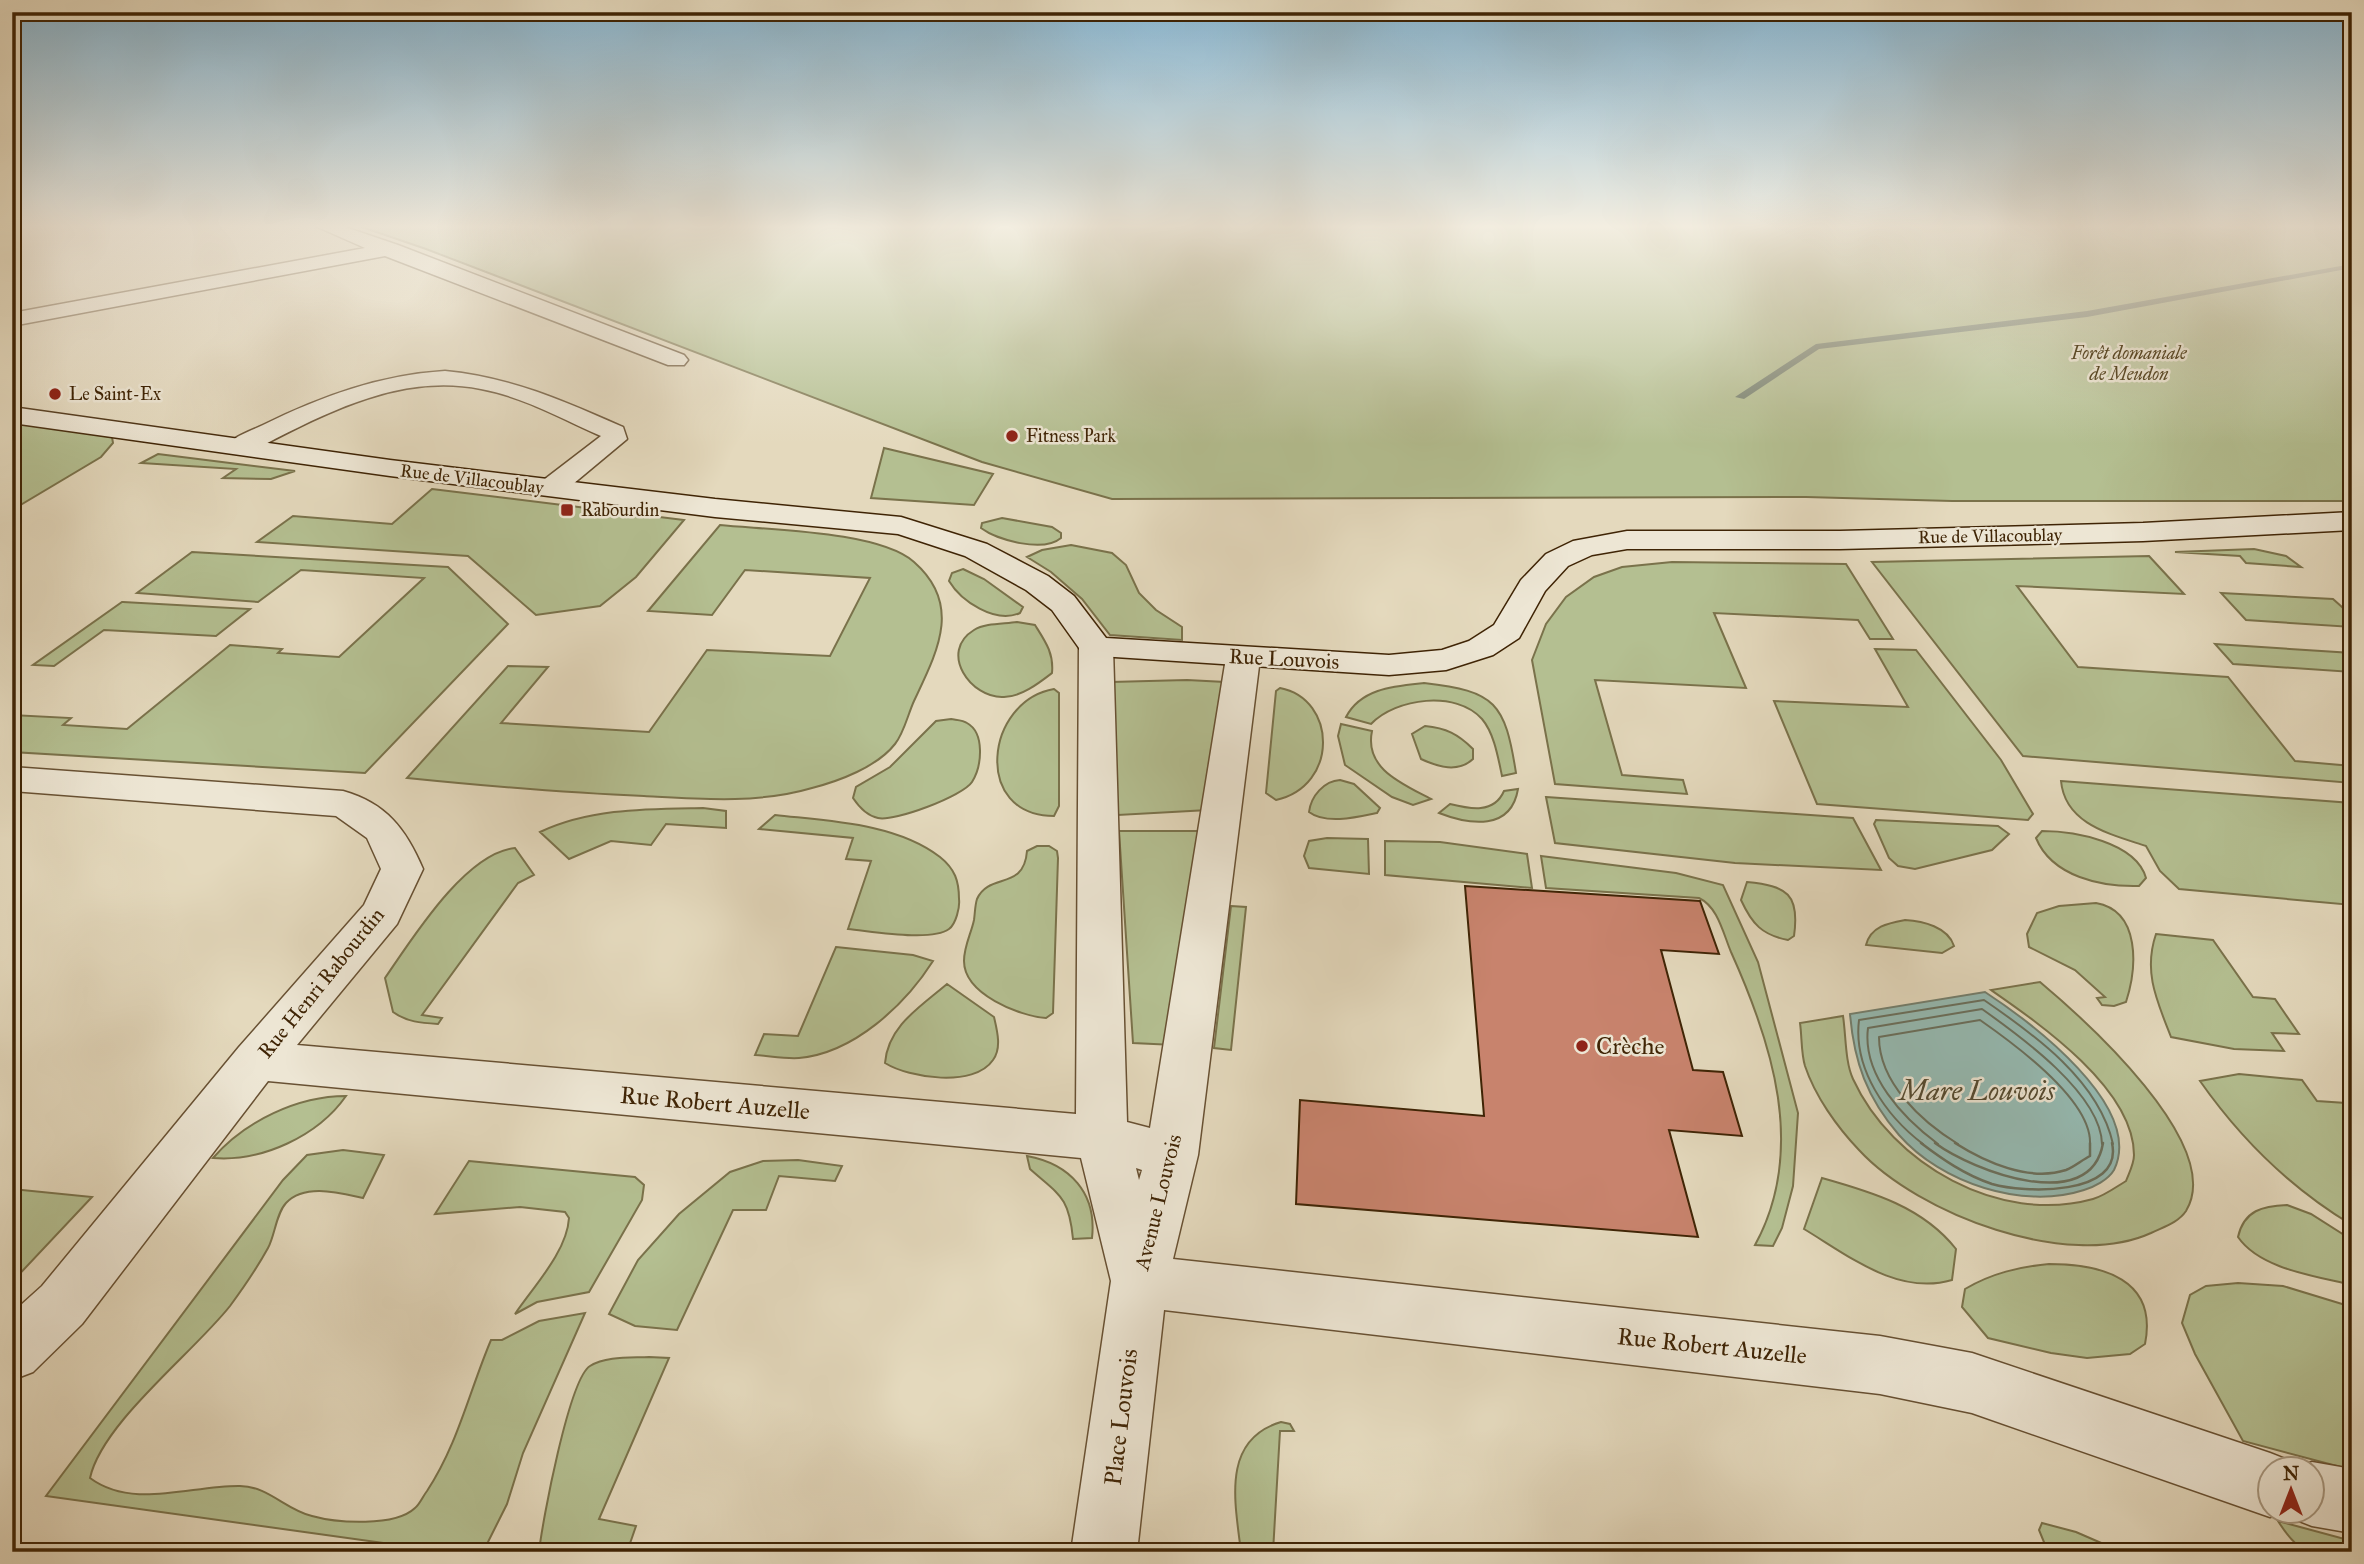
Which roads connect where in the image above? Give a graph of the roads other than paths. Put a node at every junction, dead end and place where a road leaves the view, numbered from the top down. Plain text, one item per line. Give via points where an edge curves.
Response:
1 (130, 298) edge
2 (517, 298) edge
3 (12, 320) edge
4 (676, 360) dead end
5 (12, 415) edge
6 (239, 447) junction
7 (551, 488) junction
8 (2352, 521) edge
9 (1627, 540) joint
10 (1096, 648) junction
11 (1242, 658) junction
12 (12, 779) edge
13 (256, 1061) junction
14 (1102, 1138) junction
15 (1172, 1155) junction
16 (1139, 1282) junction
17 (12, 1352) edge
18 (2256, 1480) edge
19 (2326, 1496) edge
20 (2352, 1501) edge
21 (1104, 1552) edge

1 - 3 street
2 - 4 street
5 - 6 street, Rue de Villacoublay
6 - 7 street, Rue de Villacoublay
6 - 7 street via 358,391 438,378 469,380 518,391 614,432 614,439
7 - 10 street, Rue de Villacoublay via 869,521 933,534 976,550 1037,583 1063,603
8 - 9 street, Rue de Villacoublay via 1840,540
9 - 11 street, Rue Louvois via 1584,547 1558,559 1532,587 1507,631 1481,648 1446,660 1389,665
10 - 11 street, Rue Louvois
10 - 14 street, Avenue Louvois
11 - 15 street, Avenue Louvois
12 - 13 street, Rue Henri Rabourdin via 343,804 372,816 385,831 402,869 382,913
13 - 14 street, Rue Robert Auzelle
13 - 17 street, Rue Henri Rabourdin via 62,1306
14 - 15 street, Rue Robert Auzelle
14 - 16 street, Avenue Louvois
15 - 16 street, Avenue Louvois
16 - 18 street, Rue Robert Auzelle via 1880,1365 1972,1383
16 - 21 street, Place Louvois
19 - 20 street

